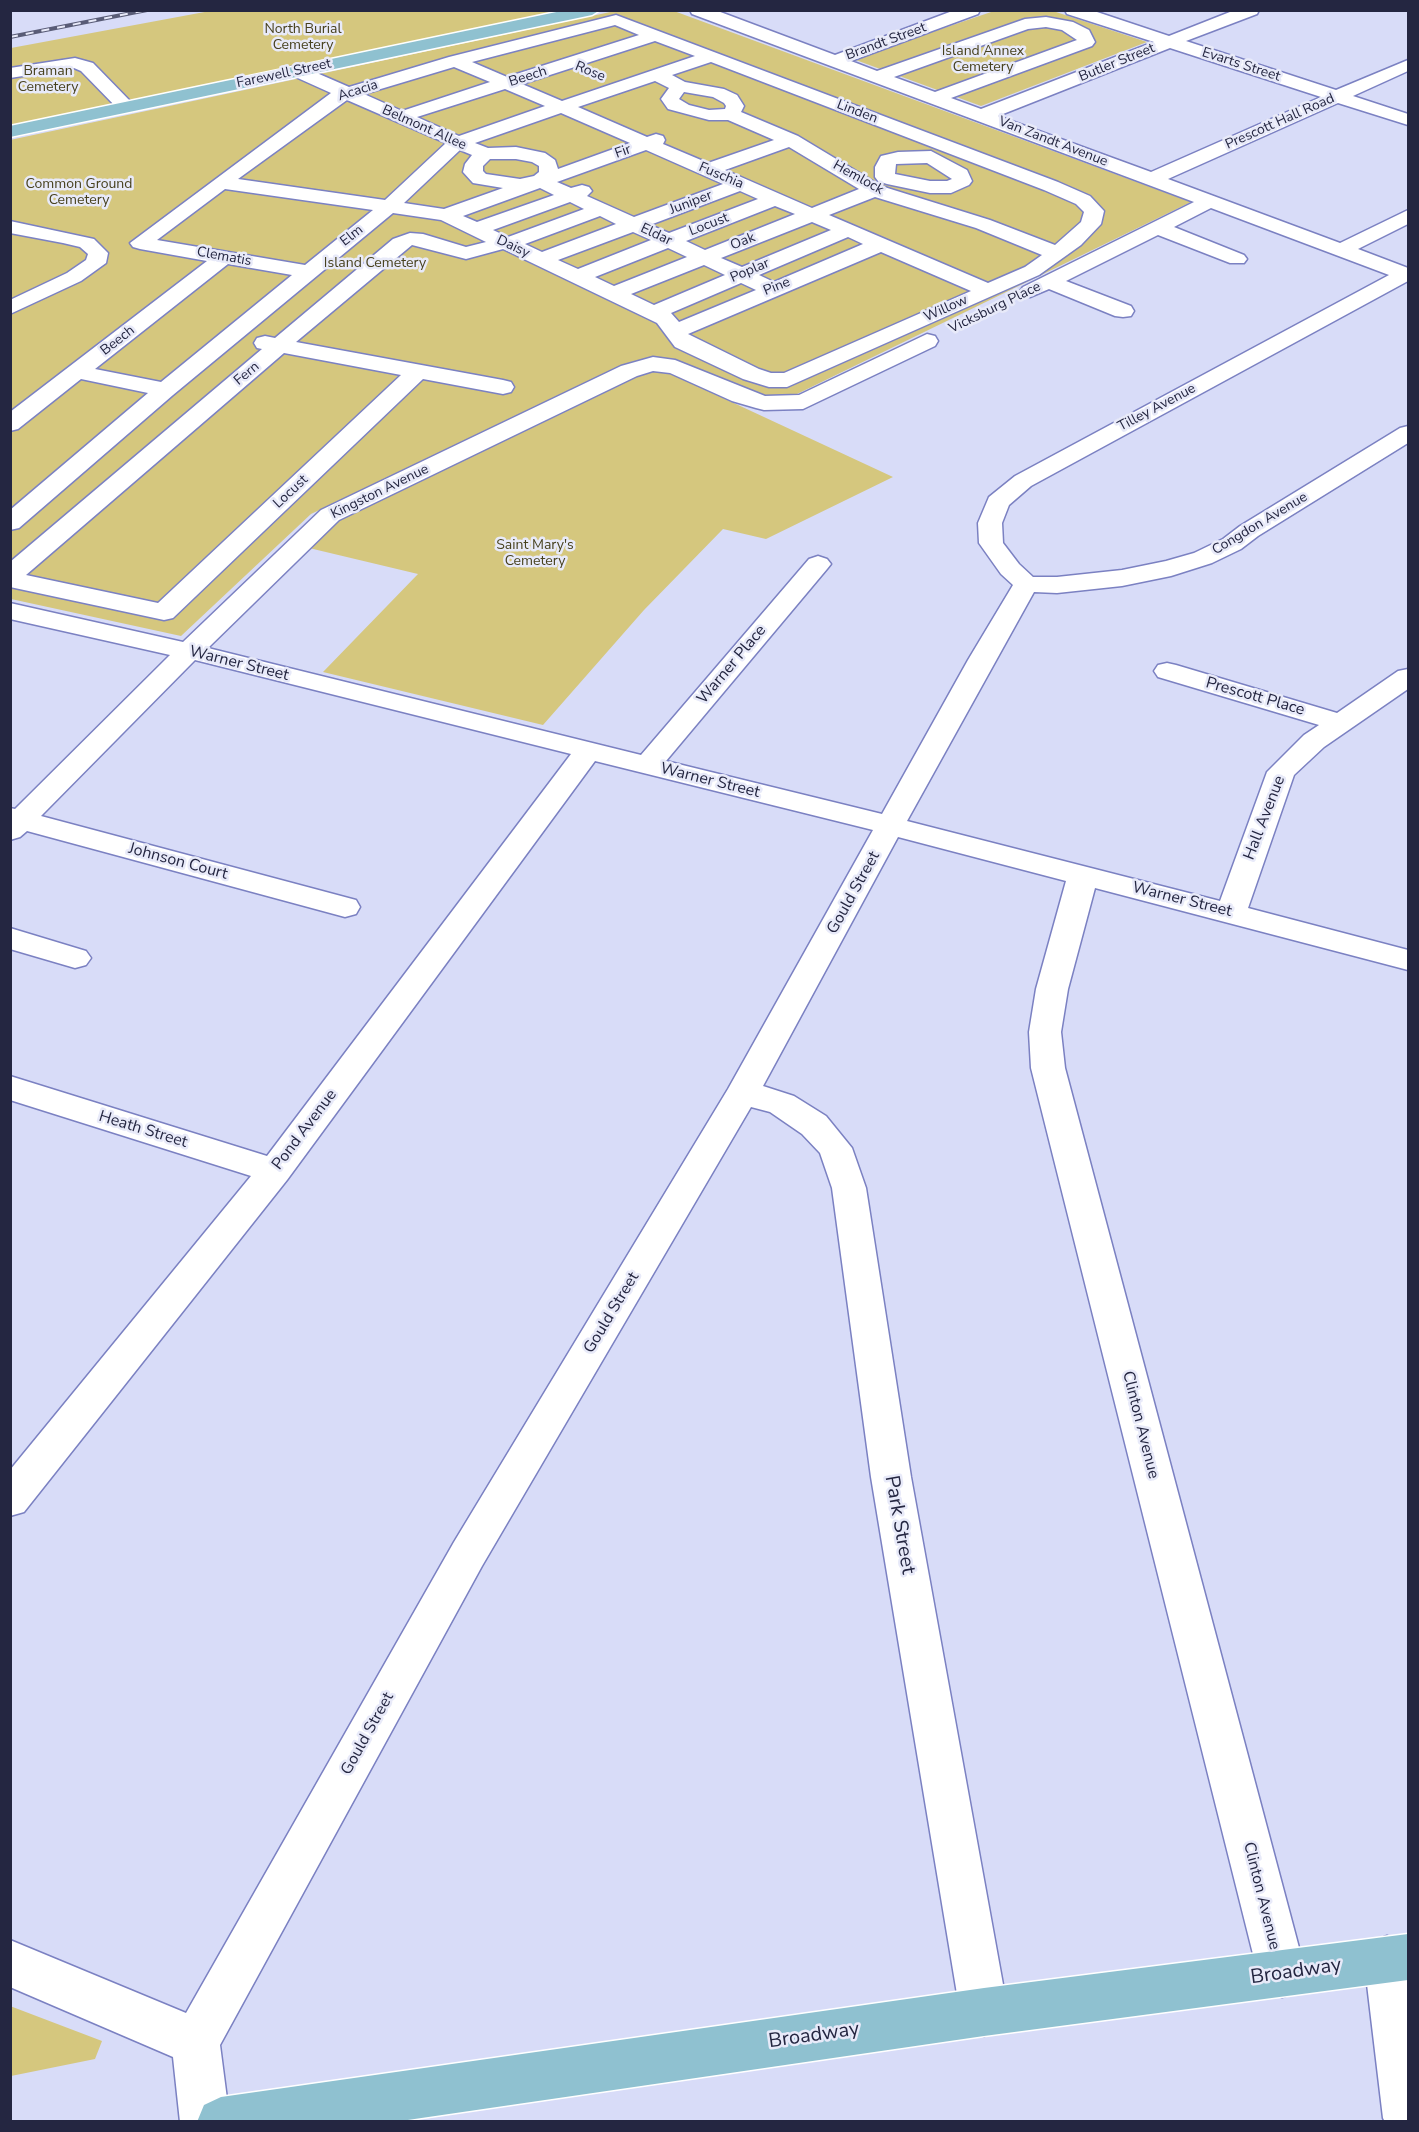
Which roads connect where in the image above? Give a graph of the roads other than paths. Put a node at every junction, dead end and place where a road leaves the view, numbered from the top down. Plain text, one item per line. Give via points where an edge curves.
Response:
1 (592, 10) edge
2 (698, 10) edge
3 (972, 10) edge
4 (1073, 10) edge
5 (1251, 10) edge
6 (616, 20) joint
7 (559, 34) junction
8 (656, 35) junction
9 (1169, 42) junction
10 (521, 44) junction
11 (602, 52) junction
12 (712, 56) junction
13 (455, 61) junction
14 (835, 61) junction
15 (569, 63) junction
16 (1408, 65) edge
17 (297, 71) junction
18 (10, 74) edge
19 (656, 75) junction
20 (877, 76) junction
21 (507, 83) junction
22 (625, 86) junction
23 (680, 87) junction
24 (799, 90) junction
25 (346, 94) junction
26 (1338, 96) junction
27 (936, 98) junction
28 (126, 107) junction
29 (562, 107) junction
30 (730, 114) junction
31 (983, 116) junction
32 (400, 117) junction
33 (1408, 120) edge
34 (10, 132) edge
35 (792, 140) junction
36 (458, 142) junction
37 (647, 144) junction
38 (938, 151) junction
39 (485, 154) junction
40 (677, 156) junction
41 (656, 164) dead end
42 (707, 170) junction
43 (1152, 179) junction
44 (540, 181) junction
45 (222, 183) junction
46 (603, 183) dead end
47 (740, 184) junction
48 (875, 184) junction
49 (571, 195) junction
50 (775, 199) junction
51 (1211, 201) junction
52 (389, 207) junction
53 (602, 209) junction
54 (1094, 211) joint
55 (446, 215) junction
56 (812, 215) junction
57 (1408, 216) edge
58 (634, 224) junction
59 (10, 227) edge
60 (1158, 228) junction
61 (476, 230) junction
62 (848, 230) junction
63 (668, 240) junction
64 (140, 243) joint
65 (506, 243) junction
66 (880, 244) junction
67 (1341, 250) junction
68 (1056, 253) junction
69 (225, 257) junction
70 (705, 257) junction
71 (1237, 259) dead end
72 (540, 260) junction
73 (308, 272) junction
74 (1407, 274) edge
75 (742, 275) junction
76 (576, 277) junction
77 (1049, 282) junction
78 (772, 289) junction
79 (987, 290) junction
80 (612, 294) junction
81 (10, 309) edge
82 (1123, 311) dead end
83 (652, 313) junction
84 (675, 332) junction
85 (231, 336) junction
86 (280, 346) junction
87 (418, 371) junction
88 (78, 372) junction
89 (778, 380) joint
90 (503, 387) dead end
91 (165, 390) junction
92 (776, 404) joint
93 (10, 424) edge
94 (1408, 433) edge
95 (10, 523) edge
96 (818, 564) dead end
97 (10, 577) edge
98 (1026, 584) junction
99 (10, 611) edge
100 (189, 651) junction
101 (1167, 671) dead end
102 (1408, 677) edge
103 (1342, 723) junction
104 (588, 751) junction
105 (646, 766) junction
106 (14, 823) edge
107 (892, 825) junction
108 (1083, 875) junction
109 (345, 906) dead end
110 (1231, 912) junction
111 (10, 939) edge
112 (75, 958) dead end
113 (1404, 966) edge
114 (10, 1088) edge
115 (743, 1092) junction
116 (275, 1171) junction
117 (10, 1500) edge
118 (1398, 1958) edge
119 (10, 1963) edge
120 (1282, 1974) junction
121 (984, 2012) junction
122 (196, 2042) junction
123 (342, 2112) edge
124 (1408, 2118) edge
125 (205, 2121) edge
126 (221, 2121) edge

1 - 17 main road, Farewell Street
2 - 14 street, Van Zandt Avenue
3 - 14 street, Brandt Street
4 - 9 street, Evarts Street
5 - 9 street, Butler Street
6 - 7 street, Acacia
6 - 8 street, Linden
7 - 10 street, Acacia
7 - 11 street
8 - 11 street, Beech
8 - 12 street, Linden
9 - 26 street, Evarts Street
9 - 31 street, Butler Street
10 - 13 street, Acacia
10 - 15 street, Rose
11 - 15 street, Beech
11 - 19 street
12 - 19 street, Elm
12 - 24 street, Linden
13 - 21 street, Fuschia
13 - 25 street, Acacia
14 - 20 street, Van Zandt Avenue
15 - 21 street, Beech
15 - 22 street, Rose
16 - 26 street, Prescott Hall Road
17 - 25 street, Belmont Allee
17 - 28 main road, Farewell Street
18 - 28 street via 75,63 87,67
19 - 22 street, Elm
19 - 23 street
20 - 27 street, Van Zandt Avenue
20 - 27 street via 1025,24 1046,22 1083,34 1086,42
21 - 29 street, Fuschia
21 - 32 street, Beech
22 - 29 street, Elm
23 - 30 street via 731,99 735,106
23 - 30 street via 670,99 674,105 694,113
24 - 30 street, Fir
24 - 38 street, Linden
25 - 32 street, Belmont Allee
25 - 45 street, Acacia via 336,97
26 - 33 street, Evarts Street
26 - 43 street, Prescott Hall Road
27 - 31 street, Van Zandt Avenue
28 - 34 main road, Farewell Street
29 - 36 street, Elm
29 - 37 street, Fuschia
30 - 35 street, Hemlock
30 - 37 street, Fir
31 - 43 street, Van Zandt Avenue
32 - 36 street, Belmont Allee
35 - 42 street
35 - 48 street, Hemlock
36 - 39 street, Belmont Allee
36 - 52 street, Elm
37 - 40 street, Fuschia
37 - 44 street, Fir
38 - 48 street via 888,160
38 - 48 street via 962,181 951,187 930,188
38 - 54 street, Linden via 1051,186 1083,200
39 - 44 street, Belmont Allee via 538,157 548,165 549,173
39 - 44 street, Belmont Allee via 474,164 473,172 480,179 520,185
40 - 41 street
40 - 42 street, Fuschia
42 - 47 street, Fuschia
43 - 51 street, Van Zandt Avenue
44 - 49 street, Eldar
44 - 55 street, Fir
45 - 52 street, Daisy
45 - 64 street, Acacia
46 - 49 street
47 - 50 street, Fuschia
47 - 58 street, Juniper
48 - 56 street, Oak
48 - 68 street, Hemlock
49 - 53 street, Eldar
49 - 61 street
50 - 56 street, Fuschia
50 - 63 street, Locust
51 - 60 street, Vicksburg Place
51 - 67 street, Van Zandt Avenue
52 - 55 street, Daisy
52 - 73 street, Elm
53 - 58 street, Eldar
53 - 65 street, Fern
54 - 68 street, Willow via 1091,224
55 - 61 street, Daisy
56 - 62 street, Fuschia
56 - 70 street, Oak
57 - 67 street
58 - 63 street, Eldar
58 - 72 street, Juniper
59 - 81 street via 87,243 99,253 96,262 74,277
60 - 71 street
60 - 77 street, Vicksburg Place
61 - 65 street, Daisy
62 - 66 street, Fuschia
62 - 75 street, Poplar
63 - 70 street, Eldar
63 - 76 street, Locust
64 - 69 street, Clematis
65 - 72 street, Daisy
65 - 86 street, Fern via 466,253 423,240 400,243
66 - 78 street, Pine
66 - 79 street, Fuschia
67 - 74 street, Van Zandt Avenue
68 - 79 street, Willow via 1032,271
69 - 73 street, Clematis
69 - 88 street, Beech
70 - 75 street, Eldar
70 - 80 street, Oak
72 - 76 street, Daisy
73 - 85 street, Elm
74 - 98 street, Tilley Avenue via 1006,493 993,512 991,543
75 - 78 street, Eldar
75 - 83 street, Poplar
76 - 80 street, Daisy
77 - 82 street
77 - 92 street, Vicksburg Place via 803,402
78 - 84 street, Pine
79 - 89 street, Willow via 787,380
80 - 83 street, Daisy
83 - 84 street, Daisy via 665,318
84 - 89 street, Daisy via 683,342 733,366
85 - 86 street
85 - 91 street, Elm
86 - 87 street
86 - 97 street, Fern
87 - 90 street
87 - 97 street, Locust via 164,612
88 - 91 street
88 - 93 street, Beech
91 - 95 street, Elm
92 - 100 street, Kingston Avenue via 740,396 675,367 653,364 629,371 330,515
94 - 98 street, Congdon Avenue via 1232,544 1203,558 1112,580
96 - 105 street, Warner Place
98 - 107 street, Gould Street
99 - 100 street, Warner Street
100 - 104 street, Warner Street
100 - 106 street, Kingston Avenue
101 - 103 street, Prescott Place
102 - 103 street, Hall Avenue
103 - 110 street, Hall Avenue via 1314,741 1281,772
104 - 105 street, Warner Street
104 - 116 street, Pond Avenue
105 - 107 street, Warner Street
106 - 109 street, Johnson Court
107 - 108 street, Warner Street
107 - 115 street, Gould Street
108 - 110 street, Warner Street
108 - 120 street, Clinton Avenue via 1052,989 1045,1032 1048,1068
110 - 113 street, Warner Street
111 - 112 street
114 - 116 street, Heath Street
115 - 121 street, Park Street via 782,1104 814,1125 835,1148 849,1188 891,1477
115 - 122 street, Gould Street via 468,1554
116 - 117 street, Pond Avenue
118 - 120 main road, Broadway
118 - 124 street
119 - 122 street
120 - 121 main road, Broadway
121 - 123 main road, Broadway
122 - 125 street
123 - 126 main road, Broadway

